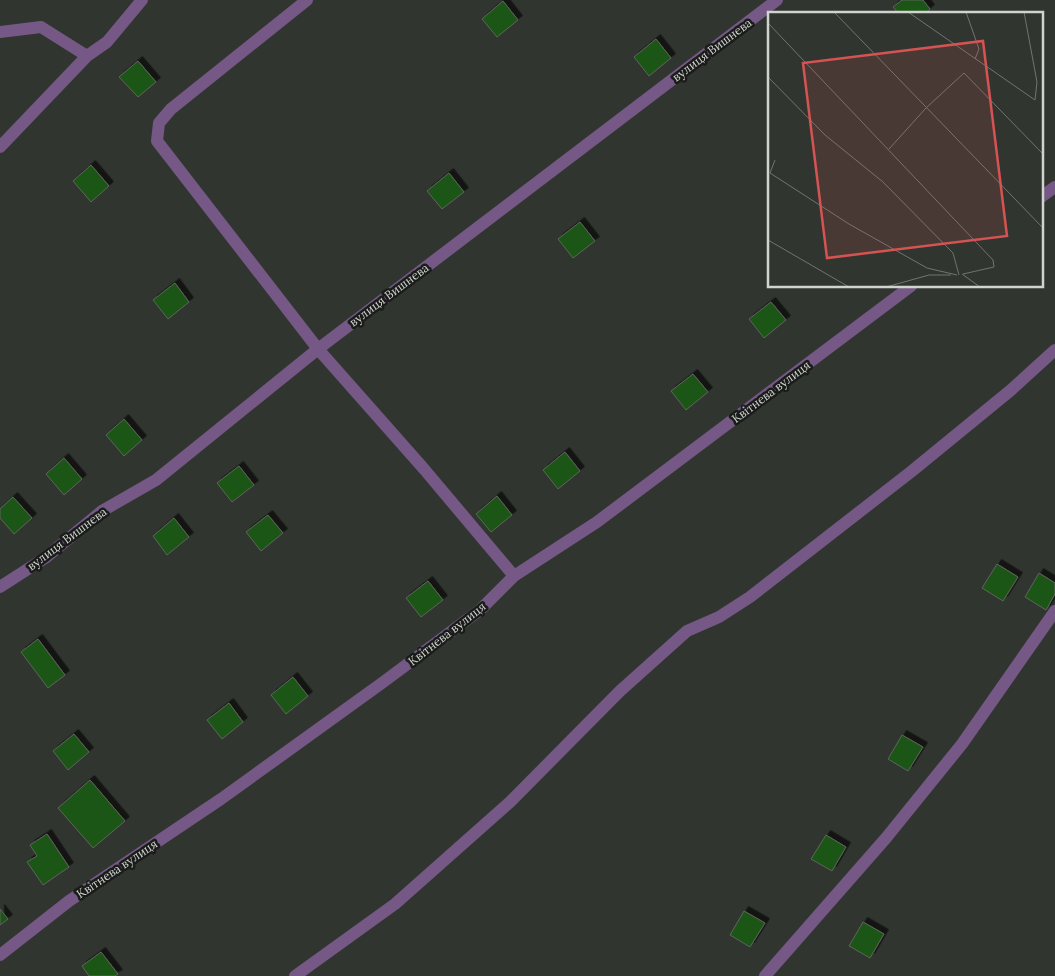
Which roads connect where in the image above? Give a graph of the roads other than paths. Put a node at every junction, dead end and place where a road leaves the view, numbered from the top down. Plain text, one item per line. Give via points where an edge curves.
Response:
1 (142, 0) edge
2 (307, 0) edge
3 (777, 0) edge
4 (0, 32) edge
5 (87, 56) junction
6 (0, 147) edge
7 (1055, 188) edge
8 (1042, 196) edge
9 (908, 288) edge
10 (318, 349) junction
11 (1055, 350) edge
12 (514, 576) junction
13 (0, 586) edge
14 (1055, 611) edge
15 (0, 955) edge
16 (295, 976) edge
17 (765, 976) edge

1 - 5 street via 107,42
2 - 10 street via 171,109 159,123 157,140
3 - 10 street, вулиця Вишнева
4 - 5 street via 41,28
5 - 6 street
7 - 8 street
9 - 12 street, Квітнева вулиця via 597,522
10 - 12 street
10 - 13 street, вулиця Вишнева via 156,480 102,512 45,558
11 - 16 street via 912,472 750,597 719,617 688,631 620,691 510,802 395,904
12 - 15 street, Квітнева вулиця via 480,610 382,683 69,901
14 - 17 street via 962,744 886,838

